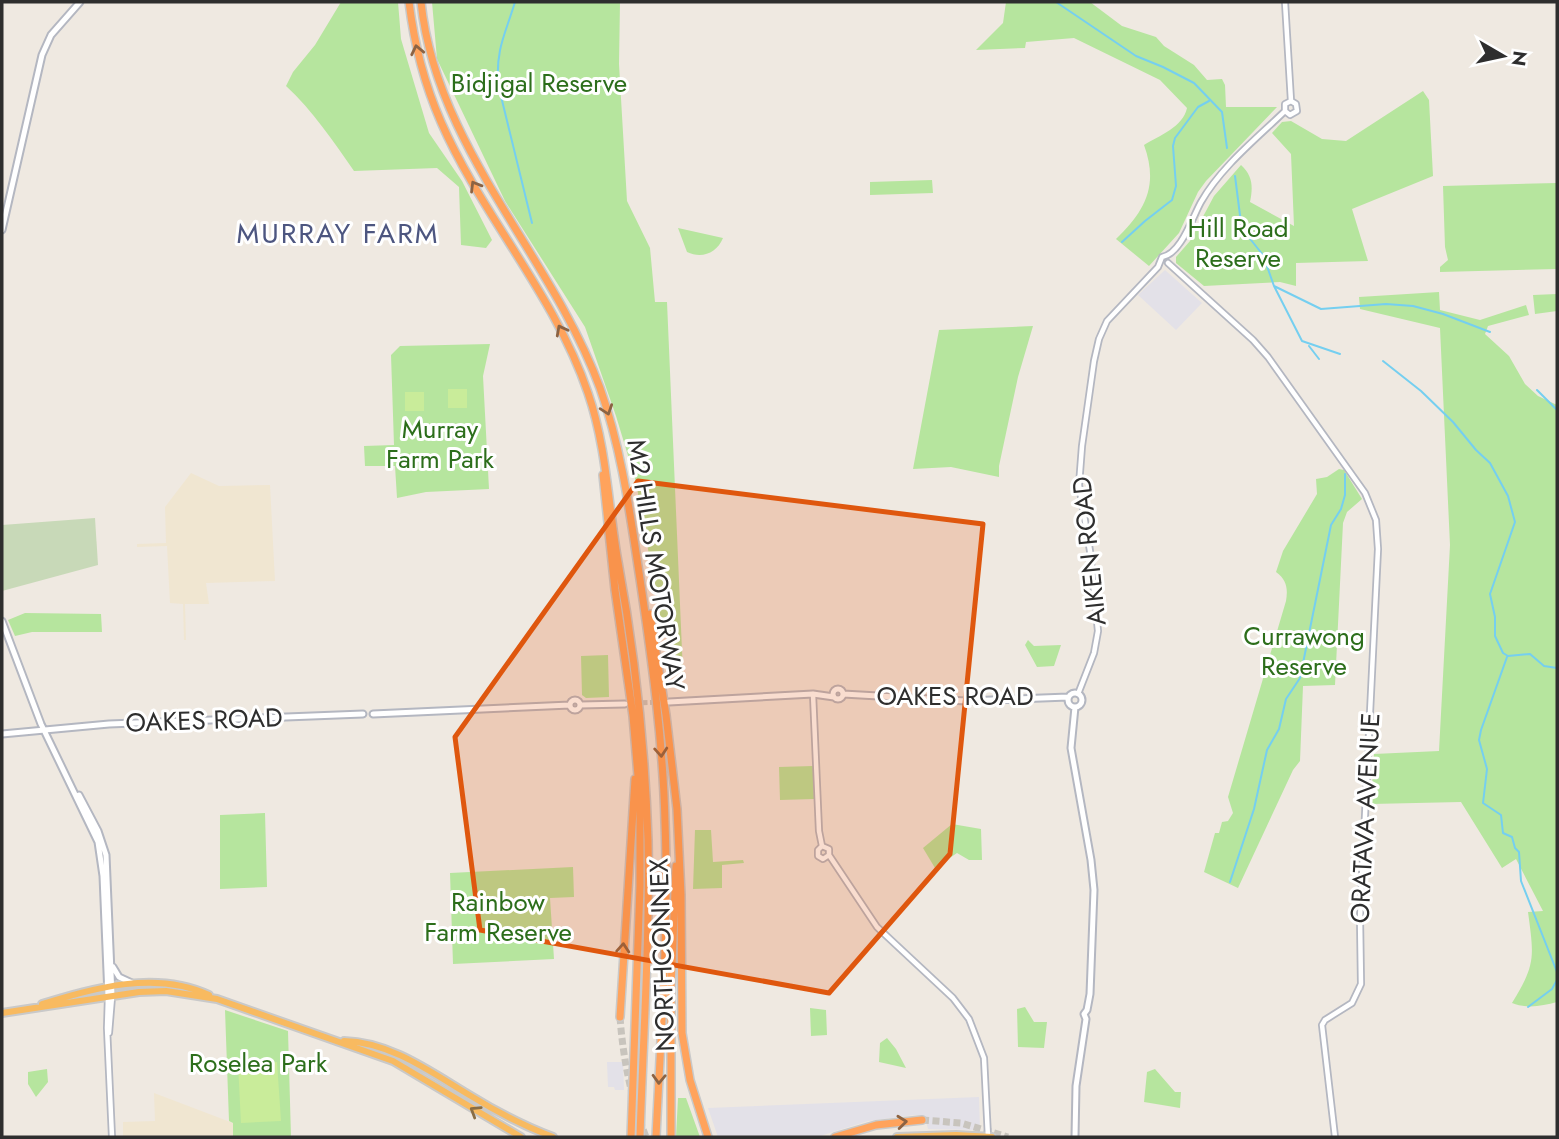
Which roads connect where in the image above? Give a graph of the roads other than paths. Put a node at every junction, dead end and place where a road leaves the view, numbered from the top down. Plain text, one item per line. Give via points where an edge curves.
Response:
1 (80, 2) edge
2 (409, 2) edge
3 (421, 2) edge
4 (1284, 2) edge
5 (1291, 101) junction
6 (1285, 111) junction
7 (2, 230) edge
8 (1167, 256) junction
9 (1161, 262) junction
10 (1168, 263) junction
11 (601, 440) junction
12 (629, 504) junction
13 (2, 621) edge
14 (815, 694) junction
15 (1078, 694) junction
16 (1068, 697) junction
17 (670, 702) tunnel mouth
18 (625, 704) tunnel mouth
19 (1075, 707) junction
20 (633, 716) junction
21 (45, 731) junction
22 (2, 734) edge
23 (67, 774) junction
24 (677, 809) junction
25 (822, 846) junction
26 (829, 855) junction
27 (112, 964) junction
28 (133, 983) junction
29 (111, 986) junction
30 (110, 996) junction
31 (217, 999) junction
32 (29, 1008) junction
33 (2, 1013) edge
34 (620, 1017) tunnel mouth
35 (342, 1041) junction
36 (381, 1048) junction
37 (393, 1061) junction
38 (671, 1105) junction
39 (922, 1120) tunnel mouth
40 (112, 1137) edge
41 (521, 1137) edge
42 (553, 1137) edge
43 (631, 1137) edge
44 (640, 1137) edge
45 (656, 1137) edge
46 (664, 1137) edge
47 (671, 1137) edge
48 (708, 1137) edge
49 (835, 1137) edge
50 (897, 1137) edge
51 (989, 1137) edge
52 (1074, 1137) edge
53 (1335, 1137) edge

1 - 7 main road via 51,35 42,55
11 -> 2 highway, M2 HILLS MOTORWAY via 582,374 559,326 450,143 425,80
3 -> 12 highway, M2 HILLS MOTORWAY via 427,43 454,117 582,346 600,388
4 - 5 street
5 - 6 street via 1285,104
5 - 6 street via 1297,111 1290,115
6 - 8 street via 1211,187
8 - 9 street, AIKEN ROAD via 1161,257
8 - 10 street
9 - 10 street
9 - 15 street, AIKEN ROAD via 1111,315 1094,361 1079,485 1098,631
10 - 53 street, ORATAVA AVENUE via 1268,357 1362,486 1376,520 1361,984 1352,1003 1322,1025
11 - 20 highway, M2 HILLS MOTORWAY via 607,525
11 - 44 highway, M2 HILLS MOTORWAY via 625,592 644,766 648,914
12 - 24 highway via 636,522
12 -> 45 highway, M2 HILLS MOTORWAY via 655,687 665,822
13 - 21 main road
14 - 16 main road, OAKES ROAD via 966,701
14 - 17 main road
14 - 25 street
15 - 16 main road
15 - 19 main road via 1082,701
16 - 19 main road via 1069,705
18 - 21 main road, OAKES ROAD via 580,705 575,710 570,705 373,713 368,709 363,714 109,724
19 - 52 main road via 1071,748 1091,860 1094,934 1087,1010 1093,1016 1086,1019
34 -> 20 highway, NORTHCONNEX via 634,789
20 - 43 highway via 640,839
21 - 22 main road, OAKES ROAD
21 - 23 main road
23 - 27 main road via 104,848
23 - 29 main road via 100,851
24 - 38 highway
24 - 48 highway, NORTHCONNEX via 682,1033 690,1080
25 - 26 street via 828,847
25 - 26 street via 818,856
26 - 51 street via 877,927 969,1018 982,1049
27 - 28 main road via 119,976
27 - 29 main road
28 - 29 highway
28 - 31 highway via 173,984
29 - 30 main road
29 - 32 highway
30 - 31 highway via 166,991
30 - 32 highway
30 - 40 street
31 - 35 highway
32 - 33 highway
35 - 36 highway
35 - 37 highway
36 - 37 highway
36 - 42 highway
41 -> 37 highway
38 - 46 highway
38 - 47 highway
49 -> 39 highway via 876,1125
50 - 51 highway

